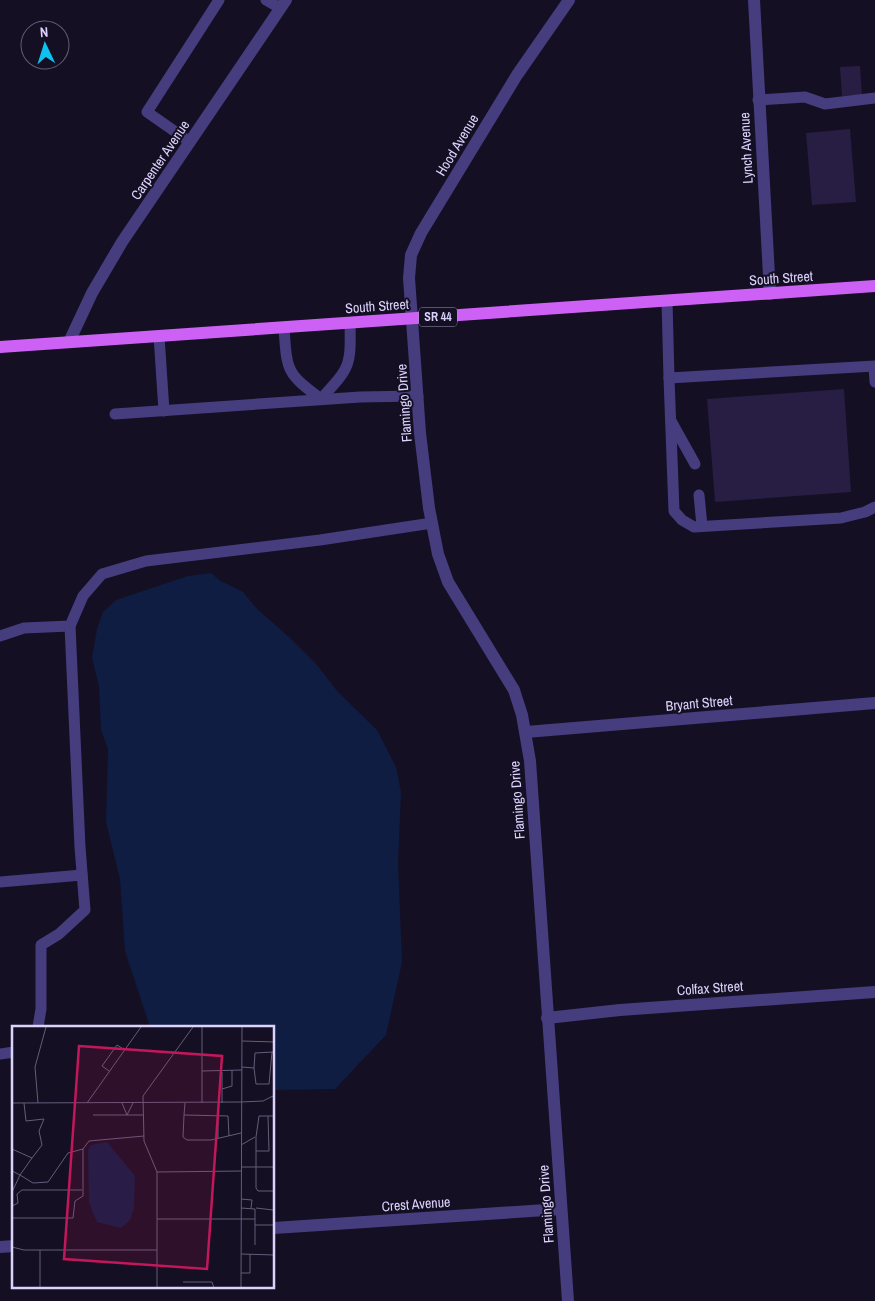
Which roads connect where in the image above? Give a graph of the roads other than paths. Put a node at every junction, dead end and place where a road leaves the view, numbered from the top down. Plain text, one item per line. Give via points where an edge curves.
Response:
1 (219, 0) edge
2 (266, 0) edge
3 (569, 0) edge
4 (754, 0) edge
5 (283, 4) edge
6 (875, 98) edge
7 (758, 100) junction
8 (190, 142) junction
9 (875, 286) edge
10 (770, 294) junction
11 (667, 301) junction
12 (413, 319) junction
13 (350, 323) junction
14 (284, 328) junction
15 (159, 336) junction
16 (69, 342) junction
17 (0, 347) edge
18 (874, 366) edge
19 (669, 378) junction
20 (875, 382) edge
21 (418, 396) junction
22 (321, 400) junction
23 (164, 411) junction
24 (114, 414) dead end
25 (670, 420) junction
26 (695, 464) dead end
27 (699, 495) dead end
28 (875, 507) edge
29 (432, 523) junction
30 (702, 526) junction
31 (70, 626) junction
32 (0, 636) edge
33 (875, 703) edge
34 (526, 732) junction
35 (82, 875) junction
36 (0, 882) edge
37 (875, 992) edge
38 (547, 1018) junction
39 (38, 1026) edge
40 (561, 1209) junction
41 (275, 1228) edge
42 (568, 1301) edge

1 - 8 lane via 147,112
2 - 5 lane
3 - 12 street, Hood Avenue via 517,75 421,233 411,255 409,278
4 - 7 street, Lynch Avenue
5 - 8 street, Carpenter Avenue
6 - 7 lane via 825,104 805,97
7 - 10 street, Lynch Avenue
8 - 16 street, Carpenter Avenue via 92,292
9 - 10 main road, South Street / SR 44
10 - 11 main road, South Street / SR 44
11 - 12 main road, South Street / SR 44
11 - 19 lane
12 - 13 main road, South Street / SR 44
12 - 21 street, Flamingo Drive
13 - 14 main road, South Street / SR 44
13 - 22 lane via 351,357 343,375
14 - 15 main road, South Street / SR 44
14 - 22 lane via 286,364 290,372 294,379
15 - 16 main road, South Street / SR 44
15 - 23 lane
16 - 17 main road, South Street / SR 44
18 - 19 lane
18 - 20 lane
19 - 25 lane
21 - 22 lane
21 - 29 street, Flamingo Drive
22 - 23 lane
23 - 24 lane
25 - 26 lane
25 - 30 lane via 674,511 694,527
27 - 30 lane
28 - 30 lane via 841,518
29 - 31 lane via 146,561 102,574 83,596
29 - 34 street, Flamingo Drive via 448,582 514,690
31 - 32 lane via 24,628
31 - 35 lane
33 - 34 street, Bryant Street
34 - 38 street, Flamingo Drive
35 - 36 lane
35 - 39 lane via 85,910 59,934 41,945
37 - 38 street, Colfax Street
38 - 40 street, Flamingo Drive
40 - 41 street, Crest Avenue
40 - 42 street, Flamingo Drive

